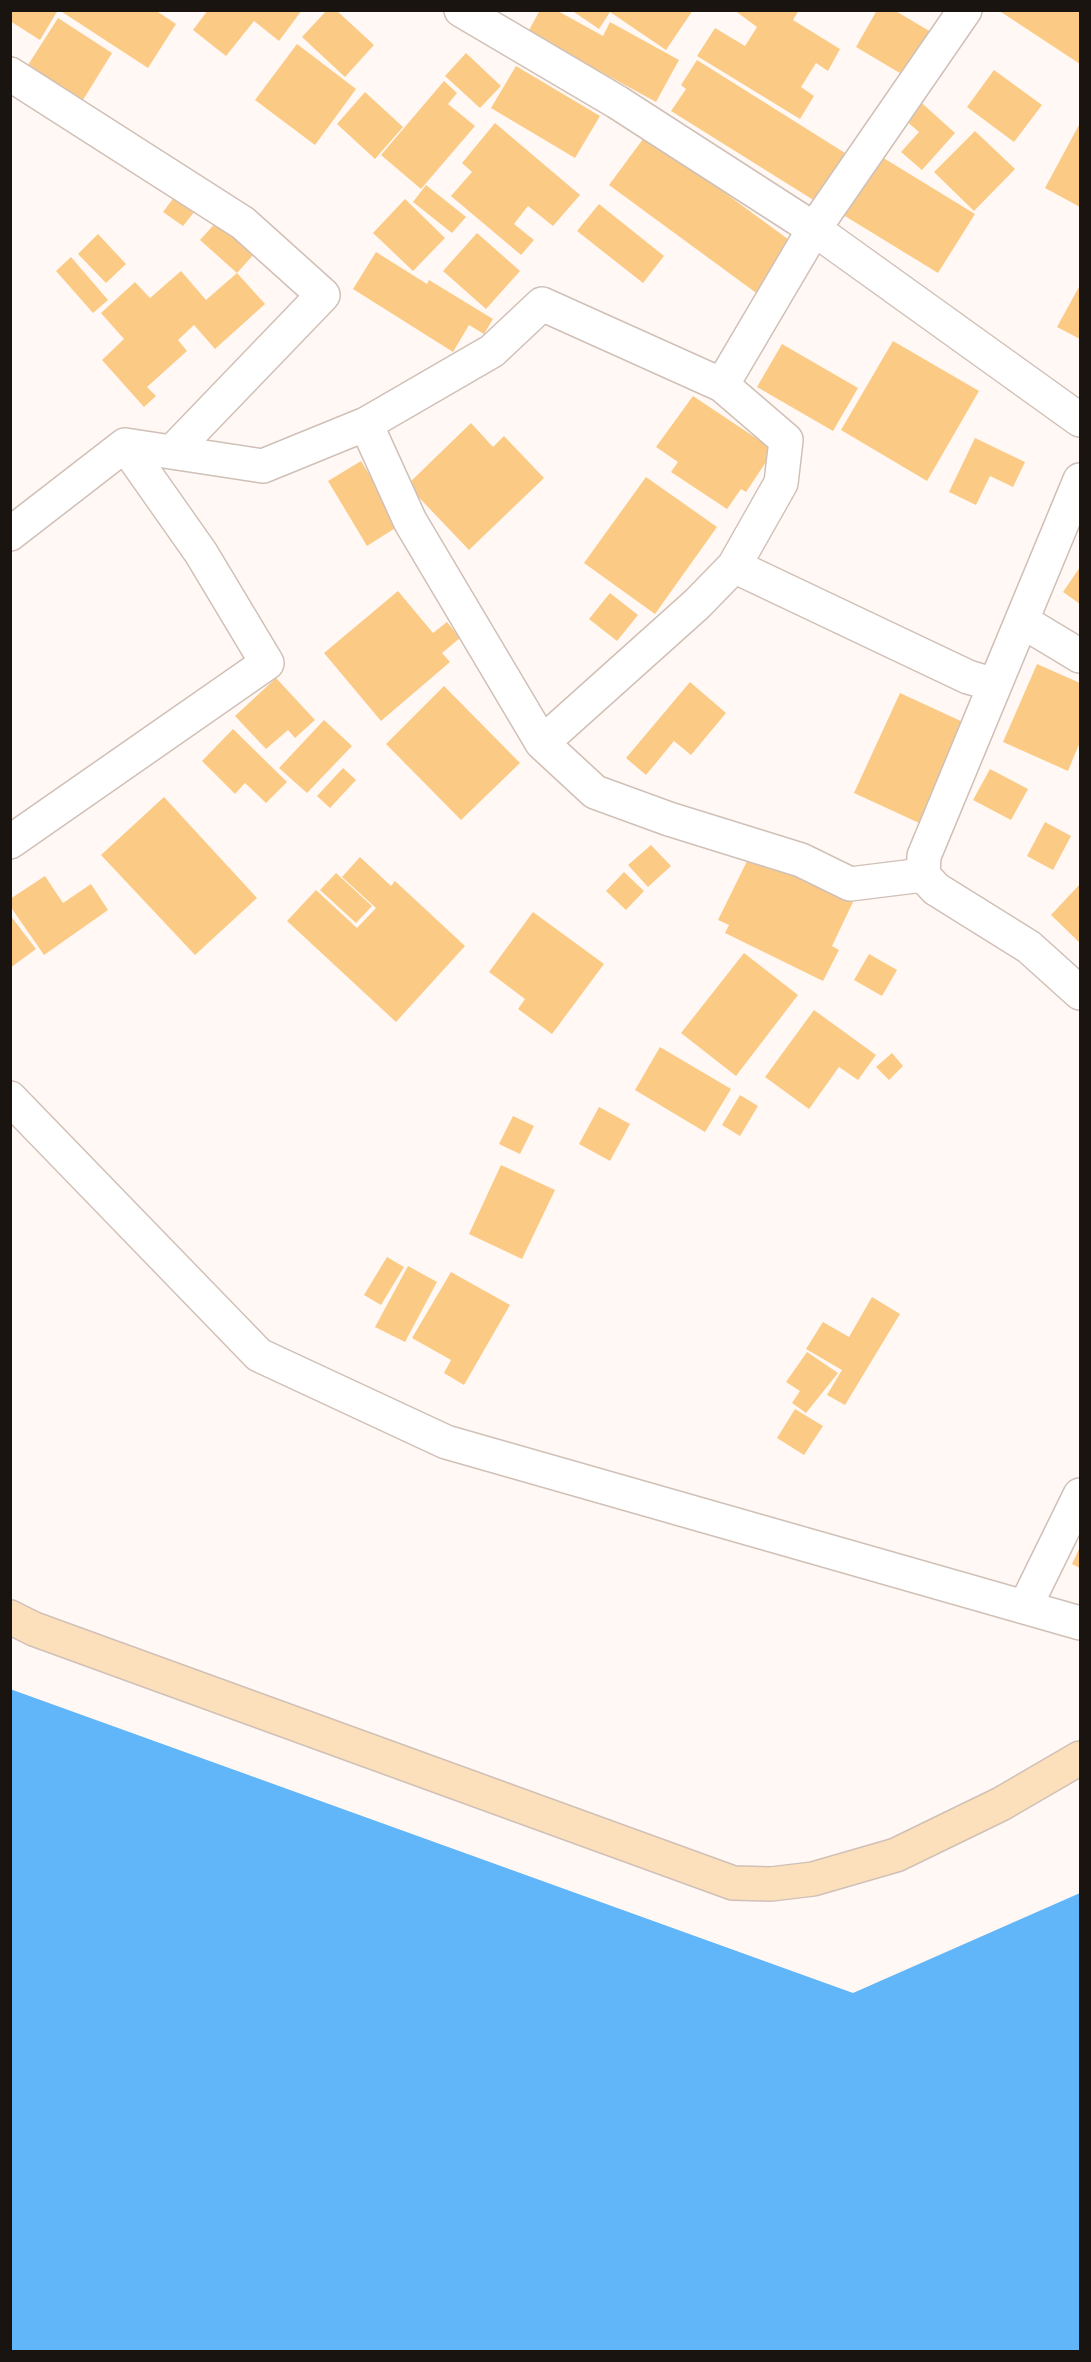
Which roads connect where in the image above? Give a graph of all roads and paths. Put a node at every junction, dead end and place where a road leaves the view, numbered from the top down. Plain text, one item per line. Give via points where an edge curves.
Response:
1 (461, 10) edge
2 (950, 15) edge
3 (10, 74) edge
4 (814, 229) junction
5 (722, 385) junction
6 (1080, 420) edge
7 (366, 424) junction
8 (125, 445) junction
9 (172, 452) junction
10 (1080, 480) edge
11 (10, 534) edge
12 (734, 566) junction
13 (1022, 621) junction
14 (1080, 656) edge
15 (995, 685) junction
16 (542, 743) junction
17 (10, 842) edge
18 (922, 875) junction
19 (1080, 993) edge
20 (10, 1098) edge
21 (1080, 1495) edge
22 (1025, 1607) junction
23 (10, 1617) edge
24 (1080, 1623) edge
25 (1080, 1758) edge

1 - 4 street via 617,102
2 - 4 street
3 - 9 street via 243,224 323,295
4 - 5 street
4 - 6 street
5 - 7 street via 542,304 492,351
5 - 12 street via 786,440 782,483
7 - 9 street via 263,466
7 - 16 street via 410,521
8 - 9 street
8 - 11 street
8 - 17 street via 201,553 267,663
10 - 13 street
12 - 15 street via 968,676
12 - 16 street
13 - 14 street
13 - 15 street
15 - 18 street via 924,856
16 - 18 street via 595,792 801,860 850,884
18 - 19 street via 936,889 1029,947
20 - 22 street via 259,1355 446,1442
21 - 22 street
22 - 24 street
23 - 25 street via 732,1883 813,1879 896,1855 1001,1804

